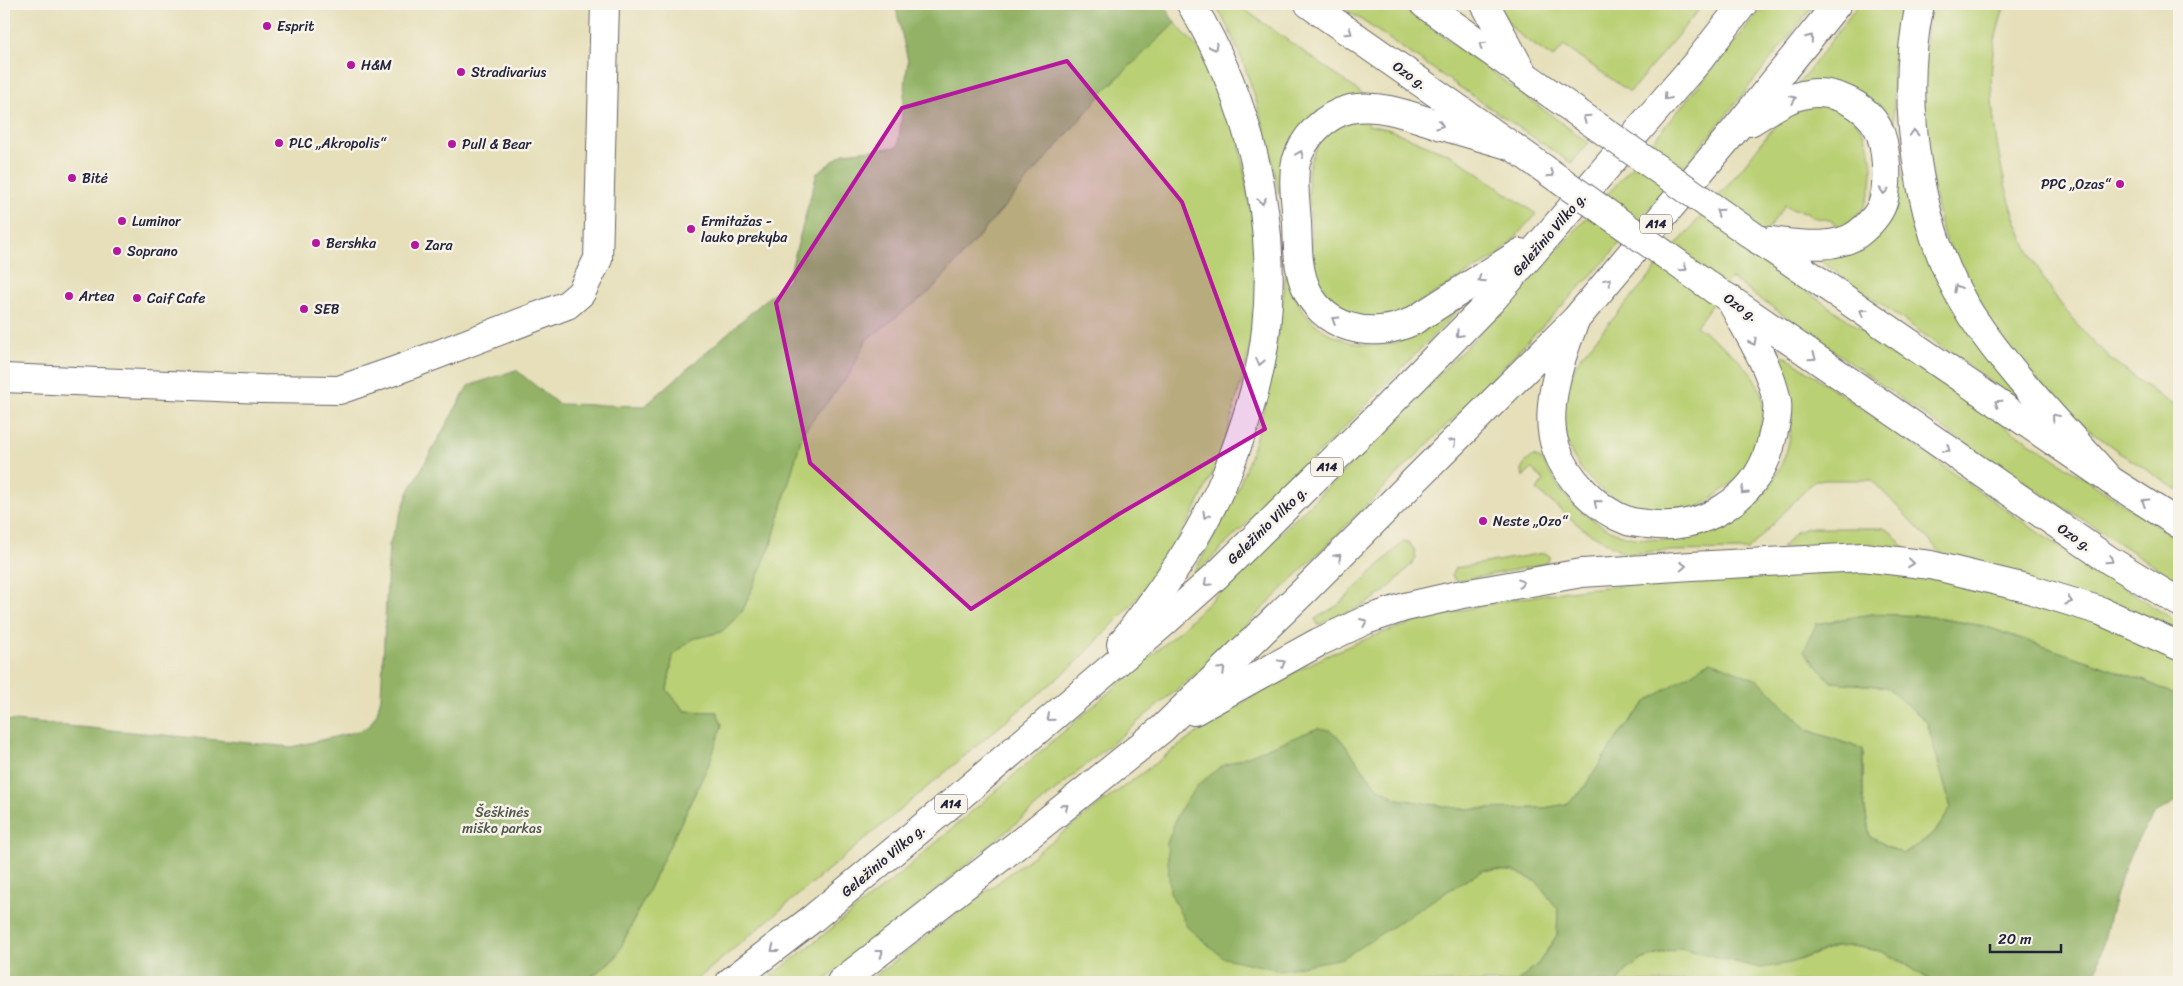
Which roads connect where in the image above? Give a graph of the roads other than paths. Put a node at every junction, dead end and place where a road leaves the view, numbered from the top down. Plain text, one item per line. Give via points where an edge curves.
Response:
1 (605, 4) edge
2 (1191, 4) edge
3 (1309, 4) edge
4 (1424, 4) edge
5 (1485, 4) edge
6 (1721, 4) edge
7 (1743, 4) edge
8 (1837, 4) edge
9 (1920, 4) edge
10 (1699, 60) junction
11 (1522, 72) junction
12 (1735, 130) junction
13 (1512, 146) junction
14 (1550, 232) junction
15 (1759, 240) junction
16 (1724, 295) junction
17 (1576, 319) junction
18 (4, 378) edge
19 (2110, 480) junction
20 (2179, 524) edge
21 (2179, 602) edge
22 (2179, 646) edge
23 (1087, 686) junction
24 (1162, 728) junction
25 (730, 982) edge
26 (841, 982) edge

1 - 18 main road via 598,259 581,294 567,305 339,390
2 -> 23 main road via 1218,55 1256,162 1268,233 1266,330 1249,406 1233,458 1210,508 1153,603
3 -> 13 main road, Ozo g.
11 -> 4 main road
5 - 11 main road
6 - 10 main road
7 - 10 main road, Geležinio Vilko g. / A14
12 -> 8 main road, A14
19 -> 9 main road via 1984,333 1952,281 1933,234 1921,189 1915,143 1913,42
10 -> 14 main road, Geležinio Vilko g. / A14
15 -> 11 main road, bridge
12 -> 15 main road via 1783,103 1807,94 1825,92 1864,111 1878,128 1884,149 1884,200 1875,217 1859,233 1839,242 1819,244
17 -> 12 main road, A14
14 -> 13 main road via 1477,282 1401,327 1375,331 1349,328 1329,317 1307,291 1298,252 1296,163 1308,138 1320,124 1351,109 1373,108 1394,111
13 -> 16 main road, Ozo g., bridge
14 -> 23 main road, Geležinio Vilko g. / A14 via 1491,301 1356,439 1217,575
19 -> 15 main road
16 -> 17 main road via 1767,369 1777,404 1775,428 1767,457 1752,484 1731,504 1687,524 1658,526 1629,521 1601,507 1581,489 1555,448 1552,430 1555,386 1563,352
16 -> 21 main road, Ozo g. via 2109,560
24 -> 17 main road, A14
20 -> 19 main road
24 -> 22 main road via 1366,620 1458,595 1582,573 1862,558 1931,565 2026,588 2101,611
23 -> 25 main road, Geležinio Vilko g. / A14 via 812,919
26 -> 24 main road, A14

